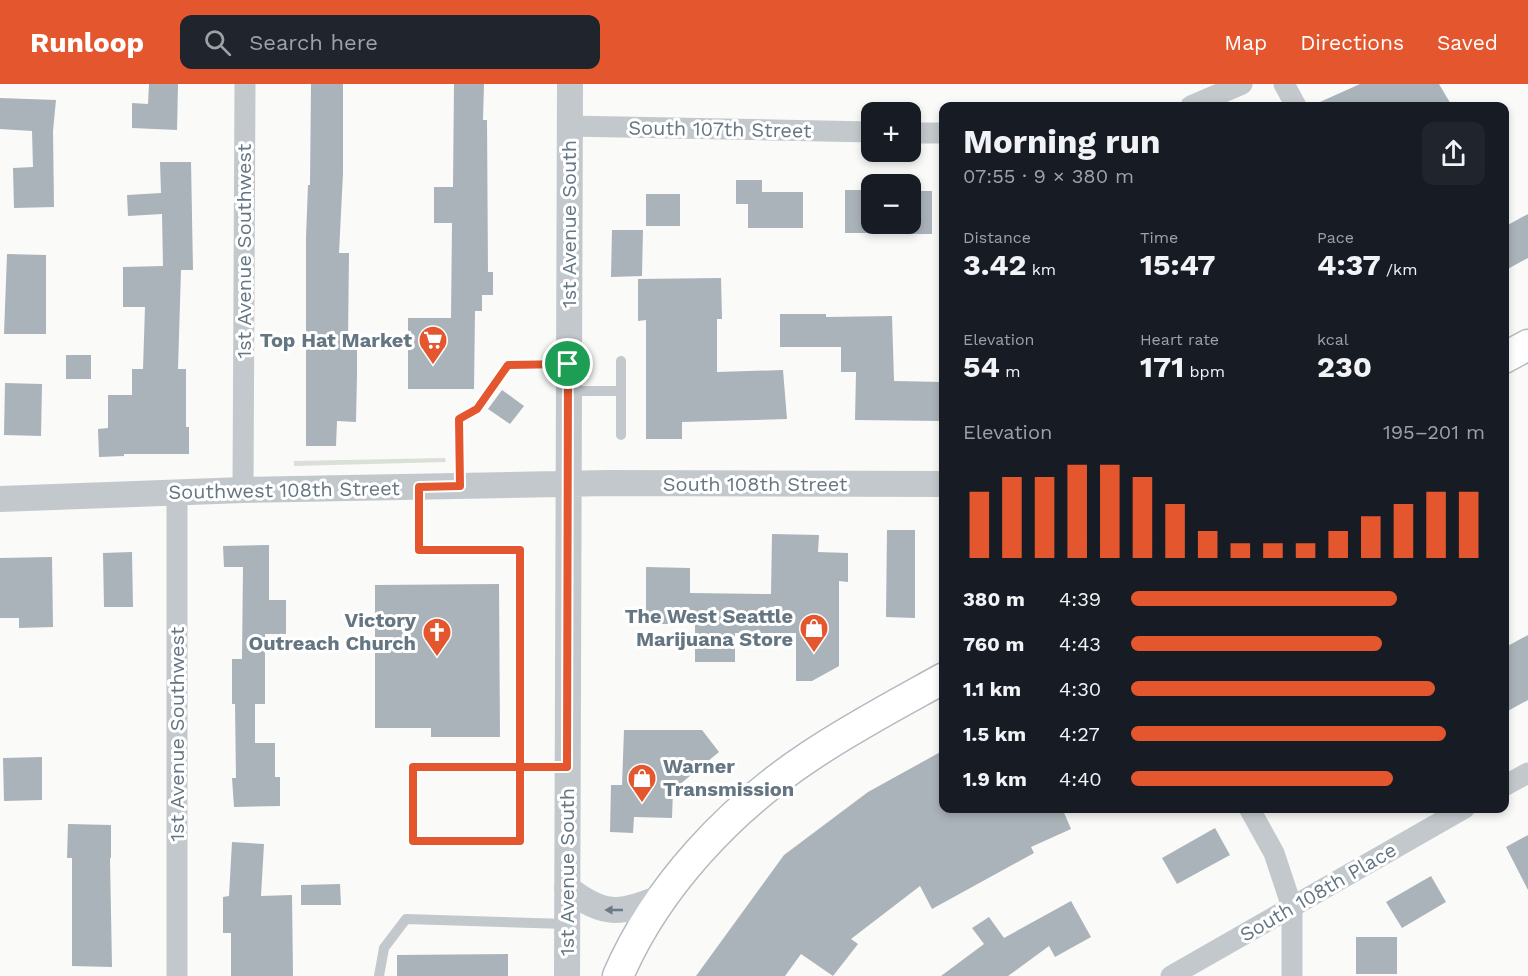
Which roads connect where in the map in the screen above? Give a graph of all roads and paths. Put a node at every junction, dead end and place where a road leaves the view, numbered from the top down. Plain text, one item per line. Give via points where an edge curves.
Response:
1 (245, 84) edge
2 (570, 84) edge
3 (1242, 84) edge
4 (1284, 84) edge
5 (1200, 102) edge
6 (1294, 102) edge
7 (569, 126) junction
8 (861, 132) edge
9 (921, 132) edge
10 (939, 133) edge
11 (1528, 345) edge
12 (1509, 355) edge
13 (621, 361) dead end
14 (568, 364) junction
15 (568, 391) junction
16 (621, 391) junction
17 (621, 435) dead end
18 (567, 484) junction
19 (939, 484) edge
20 (460, 486) junction
21 (419, 487) junction
22 (243, 490) junction
23 (177, 492) junction
24 (0, 499) edge
25 (939, 681) edge
26 (520, 767) junction
27 (567, 767) junction
28 (1528, 773) edge
29 (1509, 783) edge
30 (1252, 813) edge
31 (1456, 813) edge
32 (567, 888) junction
33 (665, 896) junction
34 (1292, 907) junction
35 (567, 924) junction
36 (177, 976) edge
37 (379, 976) edge
38 (567, 976) edge
39 (618, 976) edge
40 (1171, 976) edge
41 (1292, 976) edge

1 - 22 street, 1st Avenue Southwest
2 - 7 street, 1st Avenue South
3 - 5 street
4 - 6 street
7 - 8 street, South 107th Street
7 - 14 street, 1st Avenue South
9 - 10 street
11 - 12 main road
13 - 16 lane
14 - 15 street, 1st Avenue South
14 - 20 lane via 508,365 477,409 459,419
15 - 16 lane
15 - 18 street, 1st Avenue South
16 - 17 lane
18 - 19 street, South 108th Street
18 - 20 street, Southwest 108th Street
18 - 27 street, 1st Avenue South
20 - 21 street, Southwest 108th Street
21 - 22 street, Southwest 108th Street
21 - 26 lane via 419,550 520,550
22 - 23 street, Southwest 108th Street
23 - 24 street, Southwest 108th Street
23 - 36 street, 1st Avenue Southwest
25 - 33 main road via 778,778 717,833
26 - 26 lane via 520,841 413,841 413,767
26 - 27 lane
27 - 32 street, 1st Avenue South
28 - 29 street
30 - 34 street via 1274,853
31 - 34 street, South 108th Place
33 -> 32 street via 621,911 604,910
32 - 35 street, 1st Avenue South
33 - 39 main road
34 - 40 street, South 108th Place
34 - 41 street
35 - 37 lane via 406,920 384,948
35 - 38 street, 1st Avenue South

